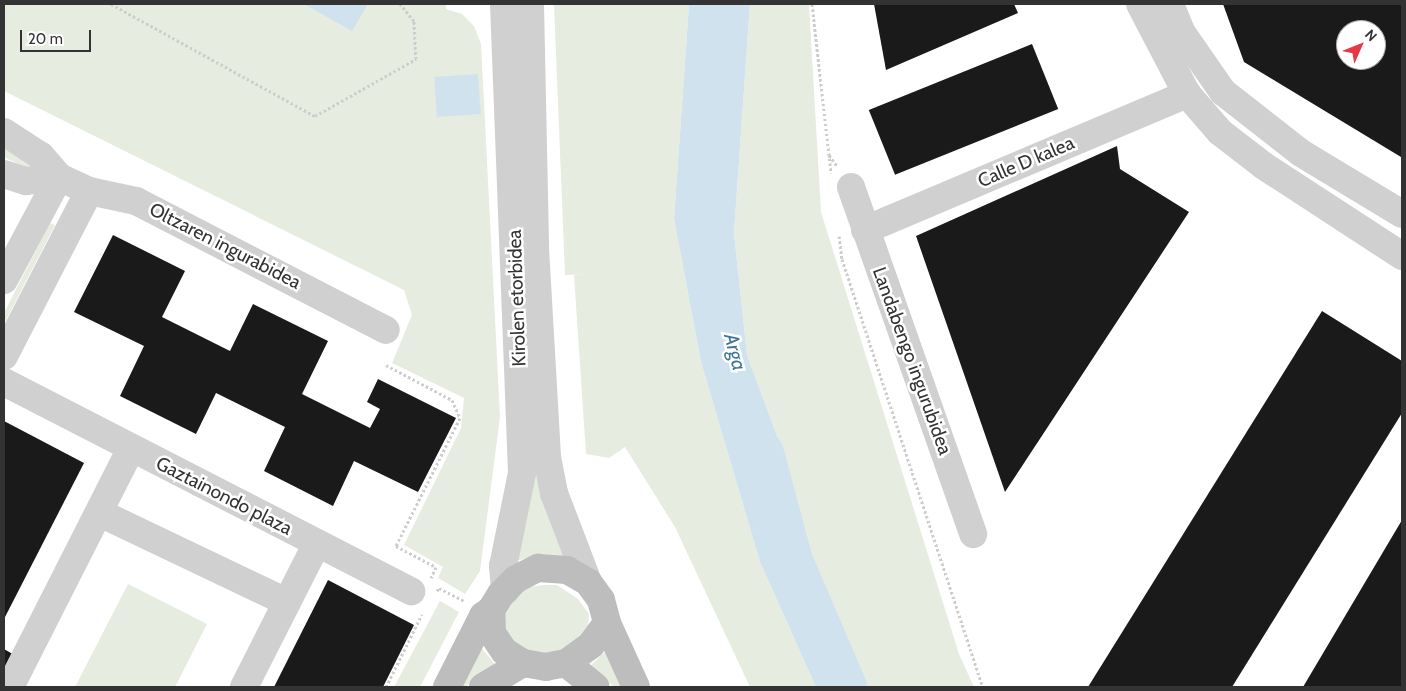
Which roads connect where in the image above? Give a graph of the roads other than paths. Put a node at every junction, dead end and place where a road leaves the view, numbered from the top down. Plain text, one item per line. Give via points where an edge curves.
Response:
1 (504, 4) edge
2 (530, 4) edge
3 (1140, 4) edge
4 (1170, 4) edge
5 (1187, 94) junction
6 (4, 132) edge
7 (4, 174) edge
8 (59, 177) junction
9 (851, 188) dead end
10 (89, 191) junction
11 (1402, 214) edge
12 (865, 230) junction
13 (1364, 231) junction
14 (1402, 241) edge
15 (1402, 256) edge
16 (4, 280) edge
17 (386, 330) dead end
18 (4, 356) edge
19 (4, 382) edge
20 (131, 449) junction
21 (100, 513) junction
22 (973, 534) dead end
23 (317, 543) junction
24 (588, 582) junction
25 (425, 593) road end
26 (487, 601) junction
27 (287, 602) junction
28 (607, 623) junction
29 (523, 663) junction
30 (566, 663) junction
31 (10, 687) edge
32 (244, 687) edge
33 (447, 687) edge
34 (483, 687) edge
35 (596, 687) edge
36 (636, 687) edge

1 - 26 street, Kirolen etorbidea via 522,473 503,566
2 - 24 street, Kirolen etorbidea via 535,248 546,448 554,493
3 - 5 street
4 - 11 street via 1182,34 1223,92 1301,153
5 - 12 street, Calle D kalea
5 - 13 street via 1220,132 1264,166
6 - 8 street, Oltzaren ingurabidea via 41,156
7 - 8 street via 26,181
8 - 10 street, Oltzaren ingurabidea
8 - 16 street
9 - 12 street, Landabengo ingurubidea
10 - 17 street, Oltzaren ingurabidea via 136,200
10 - 18 street
12 - 22 street, Landabengo ingurubidea
13 - 14 street via 1381,228
13 - 15 street
19 - 20 street, Gaztainondo plaza
20 - 21 street
20 - 23 street, Gaztainondo plaza
21 - 27 street
21 - 31 street
23 - 25 street, Gaztainondo plaza
23 - 27 street
24 - 26 main road via 567,570 538,568 516,579
24 - 28 main road via 601,600
26 - 29 main road via 492,633 504,651
26 - 33 main road via 483,616
27 - 32 street
28 - 30 main road via 591,645
28 - 36 main road
29 - 30 main road via 546,667
29 - 34 main road
30 - 35 main road

